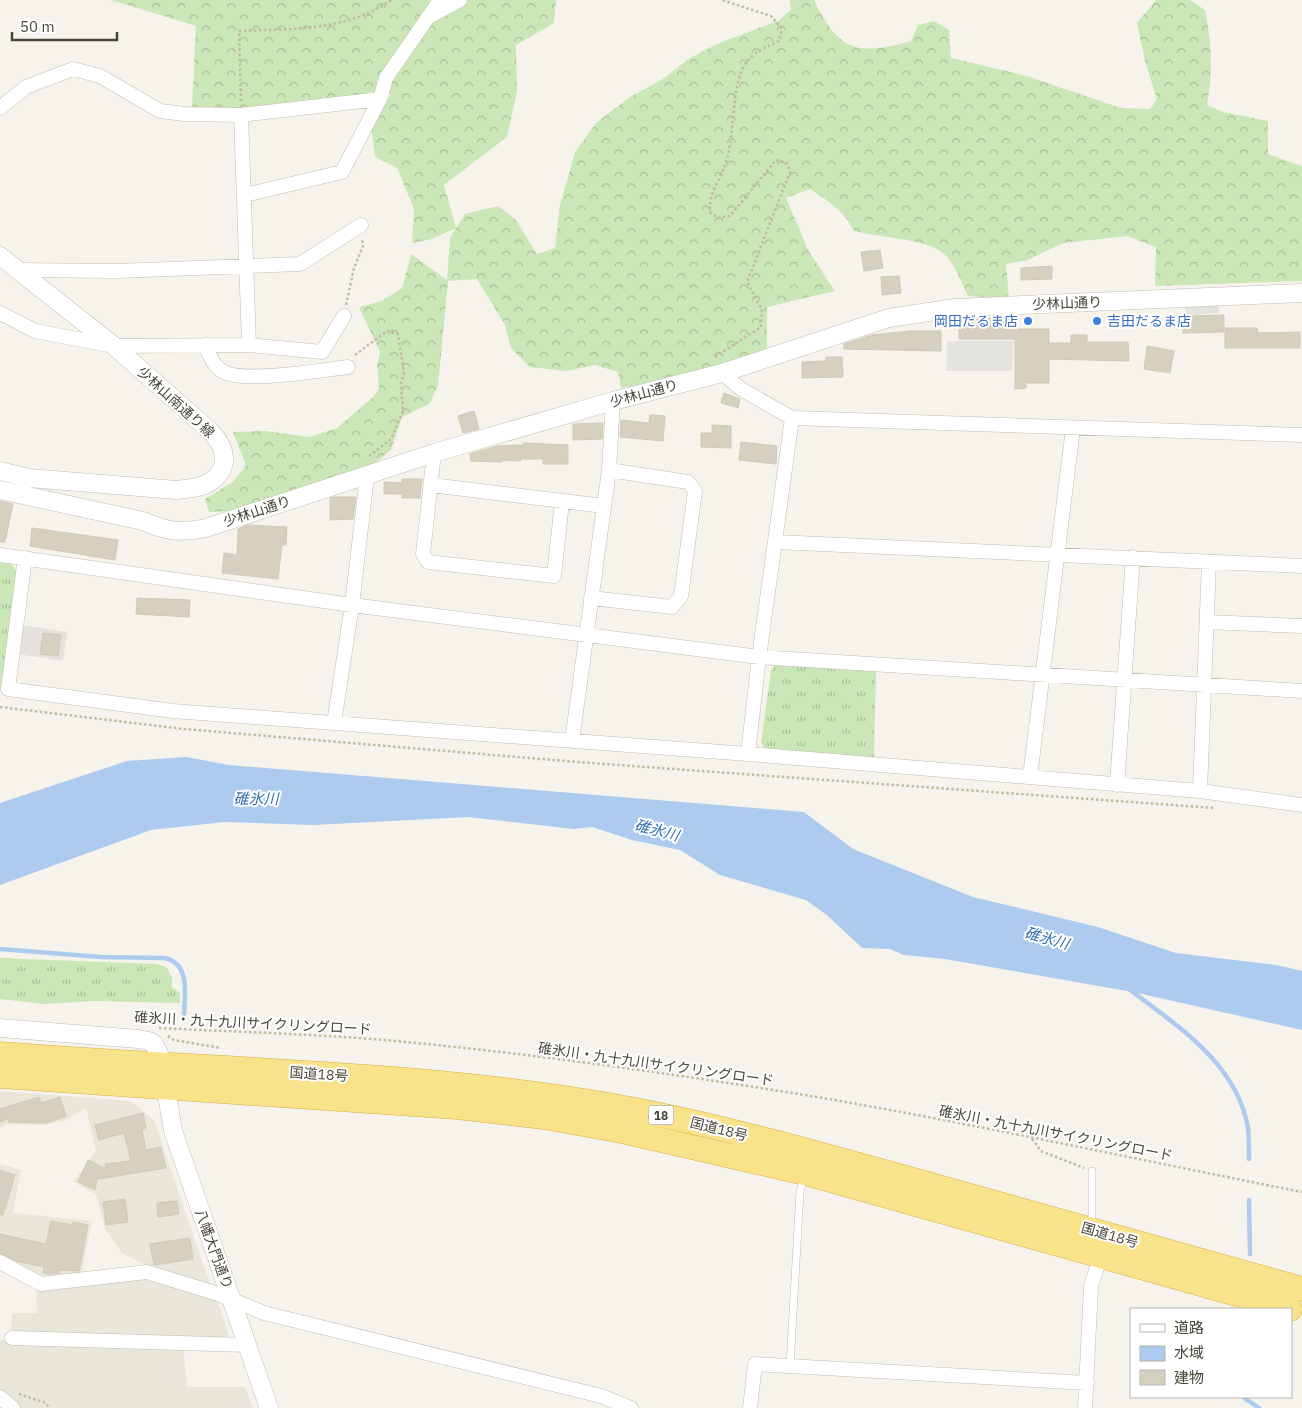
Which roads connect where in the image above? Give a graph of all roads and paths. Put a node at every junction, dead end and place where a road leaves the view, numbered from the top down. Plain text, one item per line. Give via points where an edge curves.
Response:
1 (391, 0) edge
2 (440, 0) edge
3 (460, 0) edge
4 (722, 0) edge
5 (428, 17) junction
6 (380, 99) junction
7 (0, 108) edge
8 (241, 115) junction
9 (245, 195) junction
10 (361, 225) joint
11 (0, 256) edge
12 (248, 265) junction
13 (17, 270) junction
14 (1302, 293) edge
15 (0, 313) edge
16 (344, 316) joint
17 (206, 345) junction
18 (249, 345) junction
19 (114, 346) junction
20 (351, 362) joint
21 (708, 362) dead end
22 (722, 373) junction
23 (613, 401) junction
24 (792, 418) junction
25 (1073, 428) junction
26 (1302, 435) edge
27 (434, 453) junction
28 (609, 470) junction
29 (0, 471) edge
30 (367, 476) junction
31 (349, 481) junction
32 (431, 485) junction
33 (0, 490) edge
34 (562, 502) junction
35 (604, 506) junction
36 (776, 542) junction
37 (1057, 553) junction
38 (0, 554) edge
39 (1133, 557) junction
40 (25, 558) junction
41 (1209, 562) junction
42 (1302, 566) edge
43 (591, 598) junction
44 (352, 605) junction
45 (1206, 622) junction
46 (1302, 626) edge
47 (587, 635) junction
48 (759, 658) junction
49 (1042, 675) junction
50 (1124, 681) junction
51 (1203, 685) junction
52 (1302, 690) edge
53 (0, 708) edge
54 (334, 723) junction
55 (572, 741) junction
56 (748, 754) junction
57 (1030, 777) junction
58 (1117, 785) junction
59 (1200, 791) junction
60 (1302, 805) edge
61 (1218, 809) dead end
62 (0, 1028) edge
63 (160, 1032) dead end
64 (167, 1036) dead end
65 (230, 1049) dead end
66 (0, 1054) edge
67 (286, 1071) junction
68 (0, 1076) edge
69 (166, 1077) junction
70 (321, 1082) dead end
71 (508, 1091) junction
72 (539, 1103) dead end
73 (1032, 1138) junction
74 (809, 1162) junction
75 (1092, 1171) joint
76 (1302, 1192) edge
77 (1098, 1232) junction
78 (1101, 1257) junction
79 (0, 1262) edge
80 (1302, 1289) edge
81 (232, 1300) junction
82 (1286, 1308) edge
83 (12, 1338) dead end
84 (247, 1344) junction
85 (790, 1366) junction
86 (1087, 1383) junction
87 (16, 1392) dead end
88 (0, 1397) edge
89 (13, 1408) edge
90 (49, 1408) edge
91 (269, 1408) edge
92 (631, 1408) edge
93 (750, 1408) edge
94 (1086, 1408) edge

1 - 8 path via 376,11 344,22 293,29 239,31
2 - 5 street
3 - 5 street
4 - 21 path via 772,16 782,29 779,41 753,54 744,67 738,85 727,160 709,201 710,212 718,218 730,216 776,160 787,163 790,172 747,282 762,310 761,327
5 - 6 street via 386,78
6 - 8 street
6 - 9 street via 342,172
7 - 8 street via 26,87 73,69 100,76 160,111
8 - 9 street
9 - 12 street
10 - 12 street via 300,264
10 - 16 path via 363,246 354,268
11 - 13 street, 少林山南通り線
12 - 13 street via 116,271
12 - 18 street
13 - 19 street, 少林山南通り線
14 - 22 street, 少林山通り via 955,308 889,318
15 - 19 street via 35,331
16 - 18 street via 322,352
17 - 18 street
17 - 19 street
17 - 20 street via 208,354 221,371 232,375 279,375
19 - 29 street, 少林山南通り線 via 221,442 225,450 218,474 196,488 176,490 29,478
20 - 31 path via 388,331 398,334 404,373 401,384 404,411 391,439 358,465
22 - 23 street, 少林山通り
22 - 24 street via 741,389
23 - 27 street, 少林山通り
23 - 28 street
24 - 25 street
24 - 36 street
25 - 26 street
25 - 37 street
27 - 30 street, 少林山通り
27 - 32 street
28 - 35 street
28 - 43 street via 688,482 695,491 681,596 672,607
30 - 31 street, 少林山通り
30 - 44 street
31 - 33 street, 少林山通り via 183,533 143,521
32 - 34 street
32 - 34 street via 423,554 428,562 554,576
34 - 35 street
35 - 43 street
36 - 37 street
36 - 48 street
37 - 39 street
37 - 49 street
38 - 40 street
39 - 41 street
39 - 50 street
40 - 44 street
40 - 54 street via 8,689 172,711
41 - 42 street
41 - 45 street
43 - 47 street
44 - 47 street
44 - 54 street
45 - 46 street
45 - 51 street
47 - 48 street
47 - 55 street
48 - 49 street
48 - 56 street
49 - 50 street
49 - 57 street
50 - 51 street
50 - 58 street
51 - 52 street
51 - 59 street
53 - 61 path via 184,729 577,762
54 - 55 street
55 - 56 street
56 - 57 street
57 - 58 street
58 - 59 street
59 - 60 street
62 - 69 street via 149,1041 159,1051
63 - 73 path, 碓氷川・九十九川サイクリングロード via 153,1027 395,1041 495,1052 804,1095
64 - 65 path via 174,1040
66 - 69 highway, 国道18号 / 18
67 - 69 highway, 国道18号 / 18
67 - 70 lane
67 - 71 highway, 国道18号 / 18
68 - 69 highway, 国道18号 / 18
69 - 74 highway, 国道18号 / 18 via 394,1098 622,1127
69 - 81 street, 八幡大門通り via 173,1132
71 - 72 lane
71 - 74 highway, 国道18号 / 18 via 641,1111
73 - 75 path via 1035,1146 1054,1158
73 - 76 path, 碓氷川・九十九川サイクリングロード
74 - 77 highway, 国道18号 / 18
74 - 78 highway, 国道18号 / 18
74 - 85 lane via 800,1192
75 - 77 lane via 1092,1218
77 - 78 street
77 - 80 highway, 国道18号 / 18
78 - 82 highway, 国道18号 / 18
78 - 86 street via 1092,1286
79 - 81 street via 41,1284 147,1272
81 - 84 street, 八幡大門通り
81 - 92 street via 264,1313 601,1396
83 - 84 street
84 - 91 street, 八幡大門通り
85 - 86 street
85 - 93 street via 755,1364
86 - 94 street
87 - 90 path via 46,1403
88 - 89 street

